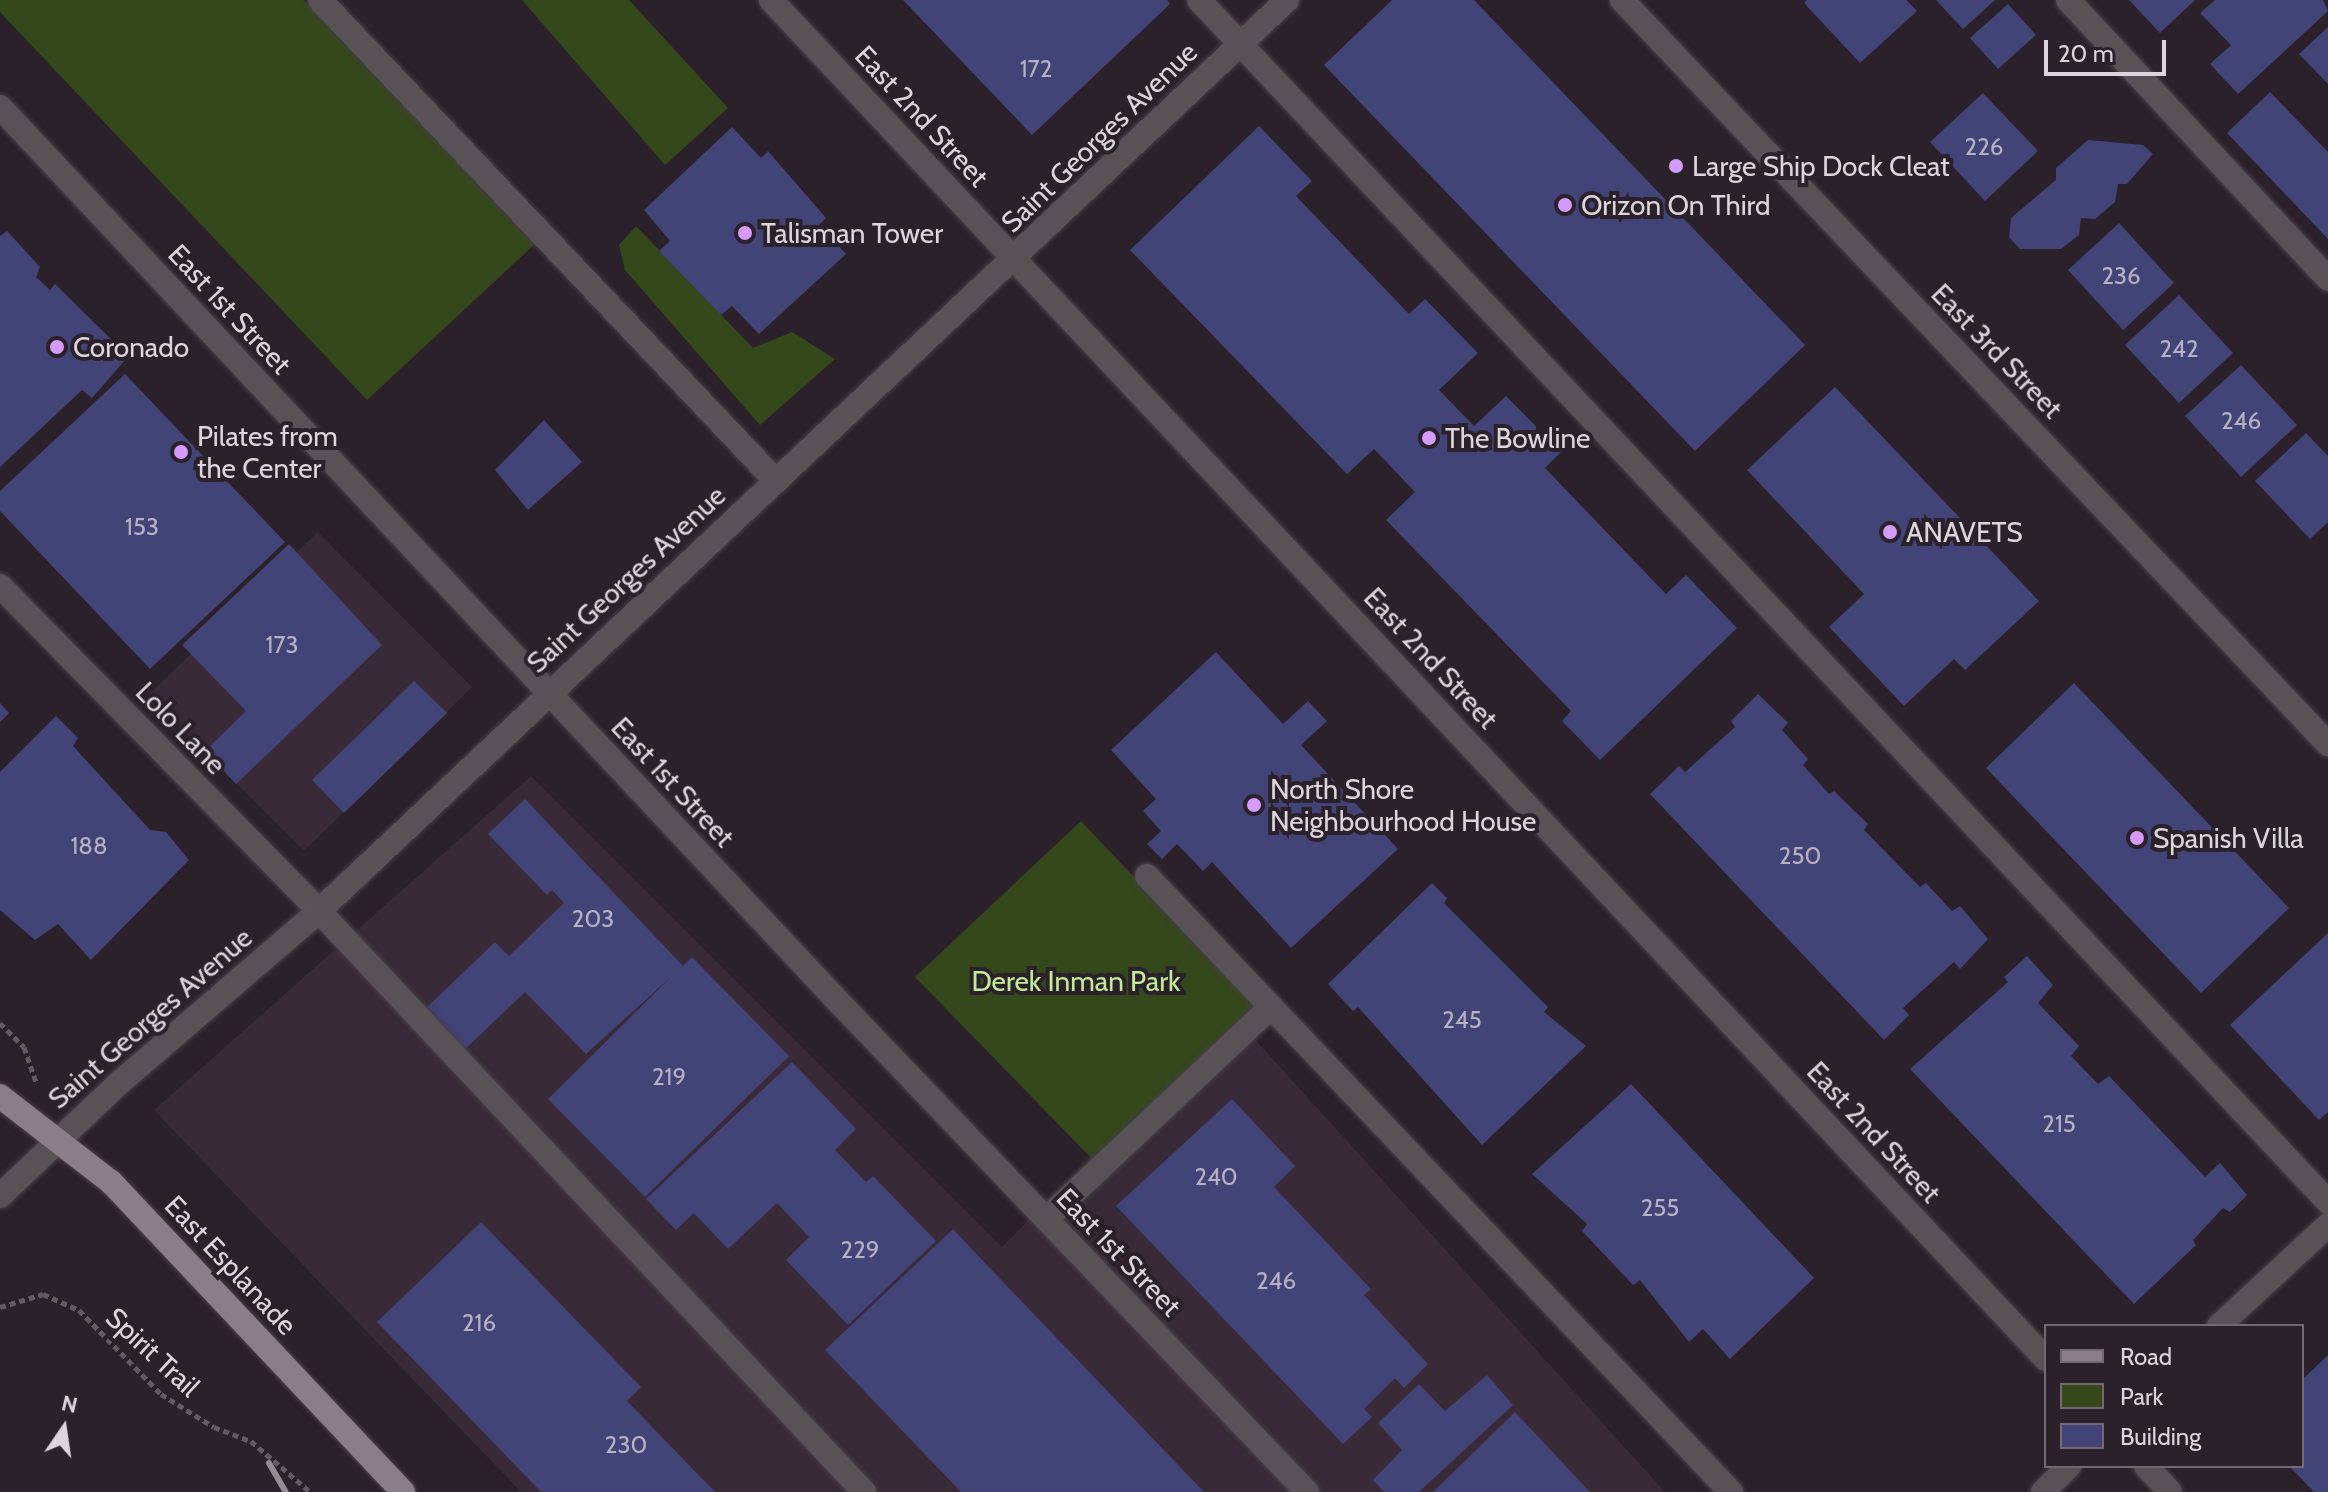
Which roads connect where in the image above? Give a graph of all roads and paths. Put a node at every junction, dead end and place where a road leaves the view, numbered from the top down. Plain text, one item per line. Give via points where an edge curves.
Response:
1 (320, 0) edge
2 (771, 0) edge
3 (1199, 0) edge
4 (1287, 0) edge
5 (1622, 0) edge
6 (2068, 0) edge
7 (1240, 44) junction
8 (0, 107) edge
9 (1015, 259) junction
10 (2328, 279) edge
11 (776, 481) junction
12 (0, 586) edge
13 (547, 692) junction
14 (2328, 744) edge
15 (1147, 876) dead end
16 (319, 911) junction
17 (1271, 1007) junction
18 (0, 1023) edge
19 (24, 1047) dead end
20 (0, 1096) edge
21 (56, 1139) junction
22 (0, 1196) edge
23 (2328, 1202) edge
24 (1046, 1219) junction
25 (2328, 1225) edge
26 (0, 1307) edge
27 (2221, 1324) edge
28 (2044, 1357) edge
29 (2067, 1468) edge
30 (2148, 1468) edge
31 (310, 1492) edge
32 (403, 1492) edge
33 (864, 1492) edge
34 (1307, 1492) edge
35 (1731, 1492) edge
36 (2043, 1492) edge
37 (2170, 1492) edge

1 - 11 street
2 - 9 street, East 2nd Street
3 - 7 street
4 - 7 street, Saint Georges Avenue
5 - 14 street, East 3rd Street
6 - 10 street
7 - 9 street, Saint Georges Avenue
7 - 23 street
8 - 13 street, East 1st Street
9 - 11 street, Saint Georges Avenue
9 - 28 street, East 2nd Street
11 - 13 street, Saint Georges Avenue
12 - 16 street, Lolo Lane
13 - 16 street, Saint Georges Avenue
13 - 24 street, East 1st Street
15 - 17 street
16 - 21 street, Saint Georges Avenue
16 - 33 street, Lolo Lane
17 - 24 street
17 - 35 street
18 - 19 path
20 - 21 main road, East Esplanade
21 - 22 street, Saint Georges Avenue
21 - 32 main road, East Esplanade via 111,1182
24 - 34 street, East 1st Street
25 - 27 street
26 - 31 path, Spirit Trail via 43,1294 79,1310 161,1394 214,1427 251,1441
29 - 36 street
30 - 37 street

